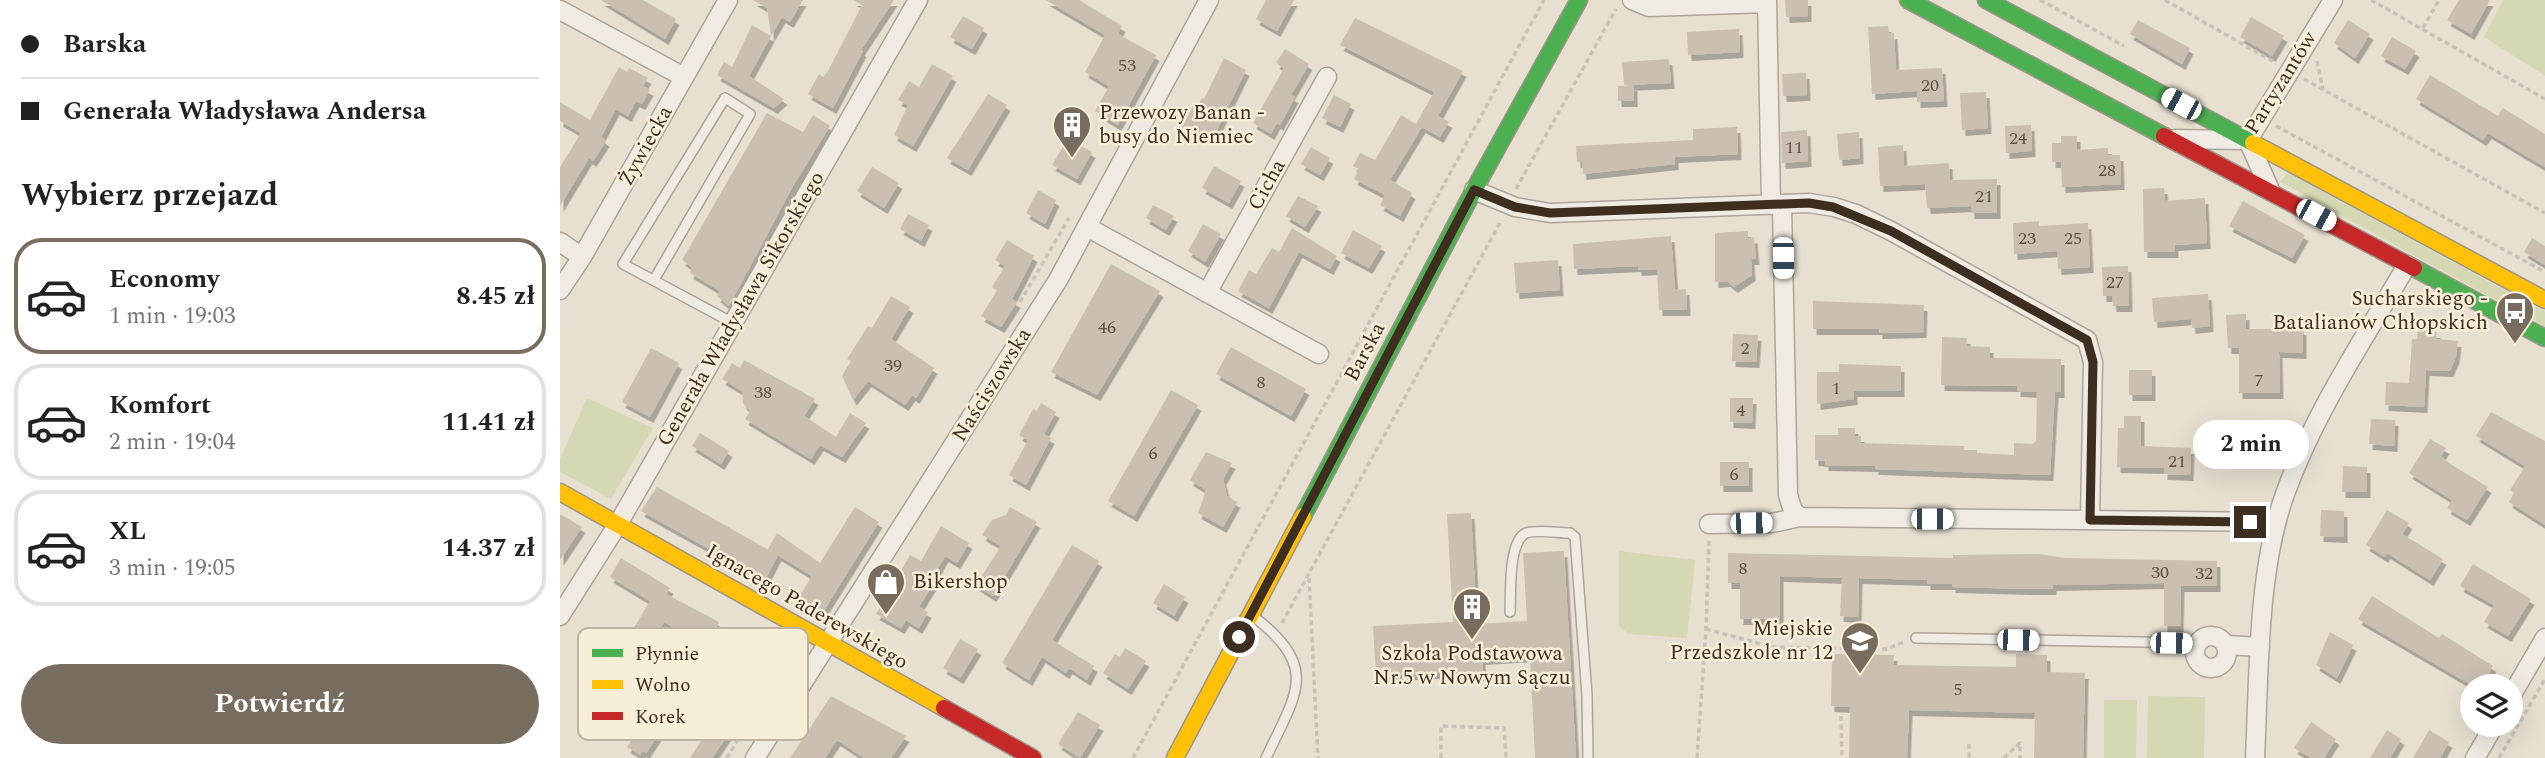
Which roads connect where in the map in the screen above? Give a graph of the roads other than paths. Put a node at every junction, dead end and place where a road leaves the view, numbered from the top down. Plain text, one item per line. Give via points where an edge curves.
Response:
1 (728, 0) edge
2 (918, 0) edge
3 (1209, 0) edge
4 (1579, 0) edge
5 (1632, 0) edge
6 (1908, 0) edge
7 (1986, 0) edge
8 (2333, 0) edge
9 (1767, 1) edge
10 (560, 10) edge
11 (684, 77) junction
12 (1327, 77) dead end
13 (2174, 139) junction
14 (2248, 140) junction
15 (1474, 190) junction
16 (2270, 190) junction
17 (1776, 205) junction
18 (1087, 226) junction
19 (560, 242) edge
20 (582, 257) junction
21 (2407, 265) junction
22 (654, 280) junction
23 (560, 289) edge
24 (1207, 293) junction
25 (2545, 300) edge
26 (733, 323) junction
27 (2545, 338) edge
28 (1319, 354) dead end
29 (560, 492) edge
30 (1800, 517) junction
31 (2090, 520) junction
32 (2276, 522) junction
33 (618, 524) junction
34 (1709, 524) road end
35 (1510, 612) dead end
36 (1250, 614) junction
37 (560, 616) edge
38 (800, 628) edge
39 (808, 633) edge
40 (1916, 638) road end
41 (2545, 638) edge
42 (2197, 643) junction
43 (828, 644) junction
44 (2227, 645) junction
45 (2260, 647) junction
46 (808, 675) edge
47 (2523, 676) edge
48 (1192, 726) junction
49 (2487, 737) edge
50 (767, 740) edge
51 (755, 758) edge
52 (1033, 758) edge
53 (1175, 758) edge
54 (1193, 758) edge
55 (1266, 758) edge
56 (1588, 758) edge
57 (2255, 758) edge
58 (2475, 758) edge

1 - 11 street, Żywiecka
2 - 26 street, Generała Władysława Sikorskiego
3 - 18 street, Naściszowska
4 - 15 street, Barska
5 - 9 street via 1649,7
6 - 13 street
7 - 14 street
8 - 14 street, Partyzantów
9 - 17 street
10 - 11 street
11 - 20 street, Żywiecka
12 - 24 street, Cicha
13 - 14 street, Partyzantów
13 - 16 street
14 - 16 street
14 - 25 street
15 - 17 street via 1508,205 1550,213
15 - 36 street, Barska
16 - 21 street
17 - 30 street via 1787,495
17 - 31 street via 1809,203 1856,214 2087,340 2093,362
18 - 24 street
18 - 43 street, Naściszowska via 1058,280
19 - 20 street
20 - 23 street, Żywiecka
21 - 27 street
21 - 32 street via 2304,450
22 - 22 lane via 623,264 725,98 751,114
22 - 26 lane
24 - 28 street
26 - 33 street, Generała Władysława Sikorskiego
29 - 33 street, Ignacego Paderewskiego
30 - 31 street
30 - 34 street via 1772,523
31 - 32 street
32 - 45 street
33 - 37 street, Generała Władysława Sikorskiego
33 - 38 street, Ignacego Paderewskiego
35 - 56 lane via 1514,553 1521,536 1529,532 1575,537
36 - 48 street, Barska
36 - 55 lane via 1276,634 1294,664 1297,692
39 - 43 street, Ignacego Paderewskiego
40 - 42 lane
41 - 47 street
42 - 44 street via 2205,636 2215,636
42 - 44 street via 2196,659 2210,668 2225,662
43 - 46 street, Naściszowska
43 - 52 street, Ignacego Paderewskiego
44 - 45 street
45 - 57 street
48 - 53 street, Barska
48 - 54 street, Barska
49 - 58 street
50 - 51 street, Naściszowska

